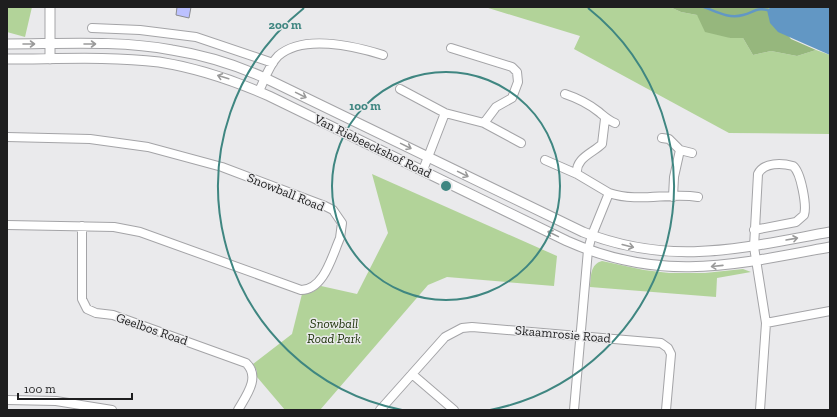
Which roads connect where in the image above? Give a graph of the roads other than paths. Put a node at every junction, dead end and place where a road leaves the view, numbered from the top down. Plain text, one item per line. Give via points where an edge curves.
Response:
1 (50, 7) edge
2 (92, 28) dead end
3 (7, 44) edge
4 (50, 44) junction
5 (451, 48) dead end
6 (382, 55) dead end
7 (7, 59) edge
8 (50, 59) junction
9 (273, 63) junction
10 (265, 78) junction
11 (400, 89) dead end
12 (259, 91) junction
13 (565, 94) dead end
14 (445, 113) junction
15 (605, 119) junction
16 (484, 123) junction
17 (615, 123) dead end
18 (7, 137) edge
19 (662, 138) dead end
20 (521, 143) dead end
21 (680, 150) junction
22 (692, 153) dead end
23 (428, 157) junction
24 (545, 160) dead end
25 (423, 170) junction
26 (577, 174) junction
27 (609, 193) junction
28 (673, 197) junction
29 (698, 197) dead end
30 (7, 225) edge
31 (82, 226) junction
32 (754, 230) junction
33 (830, 232) edge
34 (592, 235) junction
35 (754, 247) junction
36 (830, 247) edge
37 (588, 250) junction
38 (756, 261) junction
39 (830, 311) edge
40 (766, 323) junction
41 (581, 336) junction
42 (412, 374) junction
43 (7, 400) edge
44 (112, 410) edge
45 (238, 410) edge
46 (380, 410) edge
47 (454, 410) edge
48 (574, 410) edge
49 (666, 410) edge
50 (760, 410) edge

1 - 4 street
2 - 9 street via 140,30 196,37
3 -> 4 street, Van Riebeeckshof Road
4 - 8 street
4 -> 10 street, Van Riebeeckshof Road via 122,45 171,50 215,60
5 - 16 street via 512,67 518,72 518,82 512,98 496,107
6 - 9 street via 341,45 302,46 279,56
7 - 8 street, Van Riebeeckshof Road
12 -> 8 street, Van Riebeeckshof Road via 210,73 160,62 124,59
9 - 10 street
10 - 12 street
10 -> 23 street, Van Riebeeckshof Road
11 - 14 street
12 - 25 street, Van Riebeeckshof Road
13 - 15 street via 588,105
14 - 16 street
14 - 23 street
15 - 17 street
15 - 26 street via 602,144 585,156 577,167
16 - 20 street
18 - 31 street, Snowball Road via 90,139 167,151 320,203 338,216 342,230 320,280 310,289 301,290 140,232 114,227
19 - 21 street via 669,139
21 - 22 street
21 - 28 street via 674,176
23 - 25 street
23 -> 34 street, Van Riebeeckshof Road
24 - 26 street
37 -> 25 street, Van Riebeeckshof Road
26 - 27 street
27 - 28 street via 617,196
27 - 34 street
28 - 29 street via 682,194
30 - 31 street, Snowball Road
31 - 45 street, Geelbos Road via 82,299 87,309 112,315 246,363 252,372 253,381
32 - 32 street via 759,171 766,165 793,166 799,174 804,216 796,222
32 - 35 street
35 -> 33 street, Van Riebeeckshof Road
34 -> 35 street, Van Riebeeckshof Road via 666,252 717,252
34 - 37 street
35 - 38 street
36 - 38 street, Van Riebeeckshof Road
38 -> 37 street, Van Riebeeckshof Road via 714,267 669,267 635,262
37 - 41 street
38 - 40 street
39 - 40 street
40 - 50 street
41 - 42 street, Skaamrosie Road via 462,328 445,337
41 - 48 street
41 - 49 street, Skaamrosie Road via 657,342 665,345 670,351 671,358
42 - 46 street, Skaamrosie Road
42 - 47 street
43 - 44 street via 61,401

